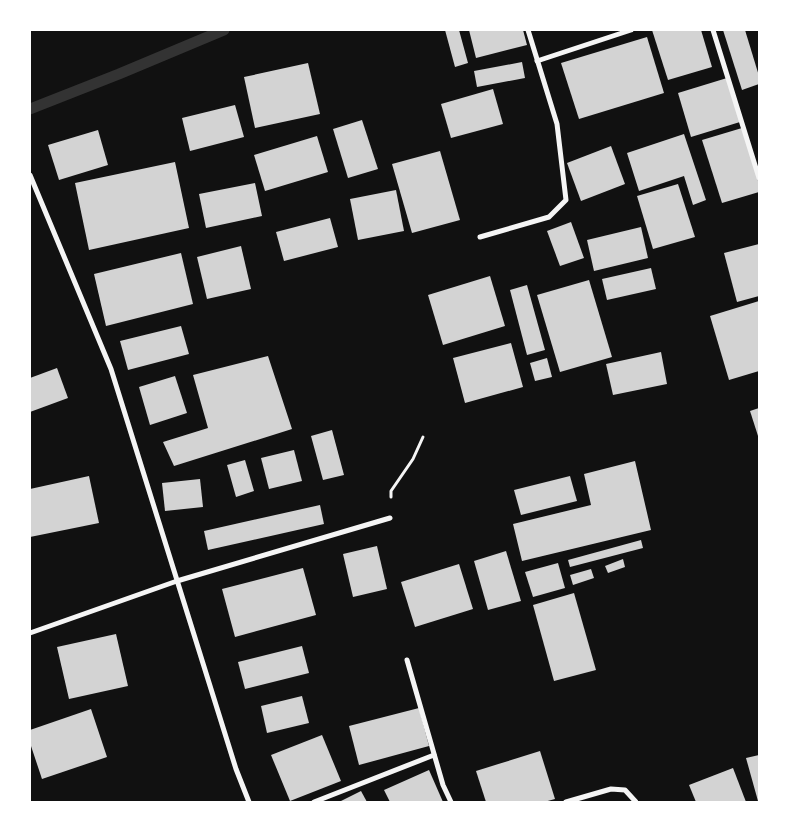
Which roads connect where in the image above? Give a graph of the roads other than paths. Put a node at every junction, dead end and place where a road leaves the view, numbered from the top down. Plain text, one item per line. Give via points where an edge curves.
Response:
1 (528, 30) edge
2 (632, 30) edge
3 (713, 30) edge
4 (537, 61) junction
5 (30, 175) edge
6 (759, 178) edge
7 (480, 237) dead end
8 (390, 518) road end
9 (177, 581) junction
10 (30, 633) edge
11 (407, 660) dead end
12 (434, 755) junction
13 (249, 802) edge
14 (314, 802) edge
15 (451, 802) edge
16 (566, 802) edge
17 (636, 802) edge

1 - 4 street
2 - 4 street
3 - 6 street
4 - 7 street via 557,124 566,200 549,217
5 - 9 street via 111,369
8 - 9 street
9 - 10 street
9 - 13 street
11 - 12 street
12 - 14 street
12 - 15 street
16 - 17 street via 611,789 625,790

